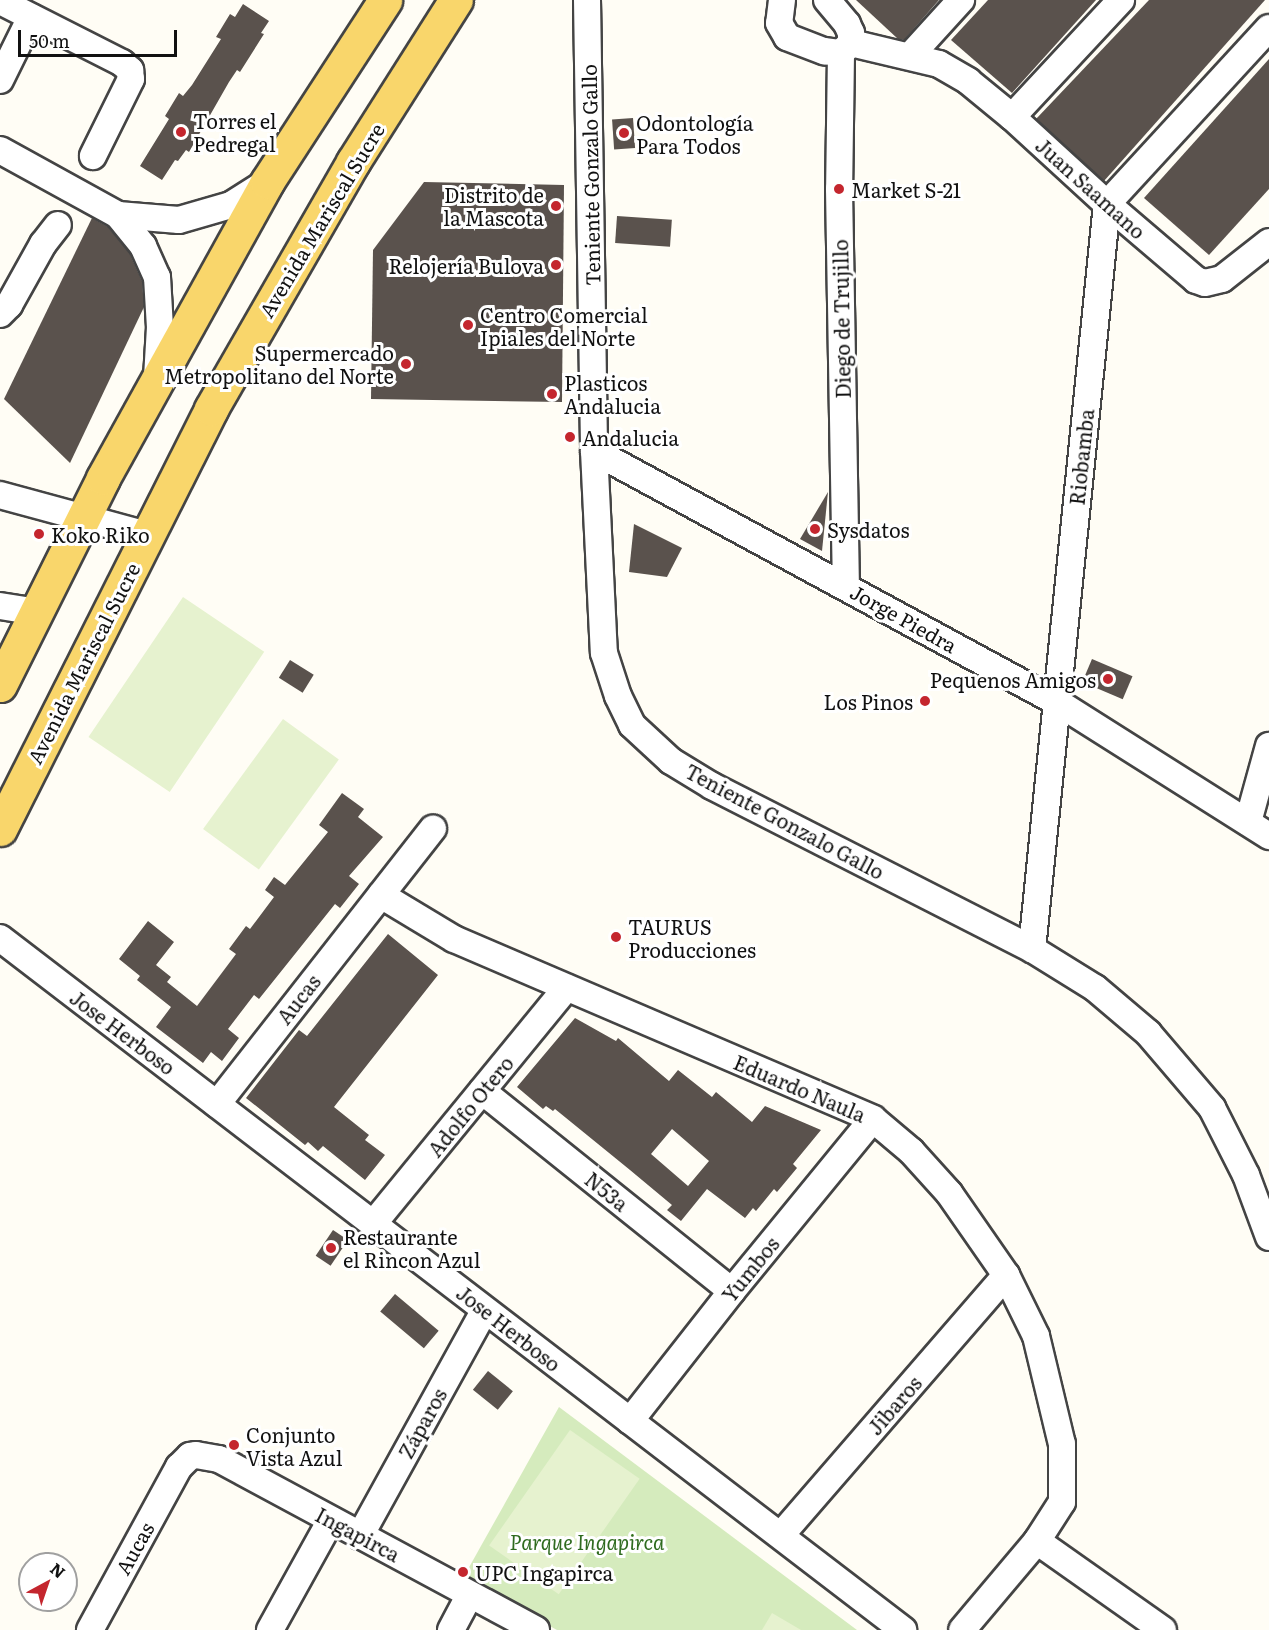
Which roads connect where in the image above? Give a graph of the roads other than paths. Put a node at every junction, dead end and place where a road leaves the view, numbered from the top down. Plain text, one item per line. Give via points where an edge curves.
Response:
1 (385, 0) edge
2 (456, 0) edge
3 (587, 0) edge
4 (782, 0) edge
5 (827, 0) edge
6 (960, 0) edge
7 (1121, 0) edge
8 (0, 1) edge
9 (31, 17) junction
10 (1269, 28) edge
11 (846, 48) junction
12 (910, 56) junction
13 (0, 80) edge
14 (1012, 117) junction
15 (0, 150) edge
16 (93, 156) dead end
17 (267, 182) junction
18 (1107, 204) junction
19 (118, 215) junction
20 (58, 225) dead end
21 (1269, 243) edge
22 (0, 314) edge
23 (156, 384) junction
24 (594, 451) junction
25 (0, 495) edge
26 (83, 517) junction
27 (147, 535) junction
28 (846, 586) junction
29 (0, 606) edge
30 (37, 612) junction
31 (0, 685) edge
32 (1057, 702) junction
33 (1269, 746) edge
34 (0, 829) edge
35 (433, 829) dead end
36 (1258, 829) edge
37 (381, 895) junction
38 (0, 938) edge
39 (1032, 949) junction
40 (566, 988) junction
41 (482, 1092) junction
42 (217, 1104) junction
43 (873, 1119) junction
44 (373, 1224) junction
45 (1269, 1236) edge
46 (1006, 1275) junction
47 (732, 1291) junction
48 (485, 1310) junction
49 (630, 1421) junction
50 (179, 1467) joint
51 (331, 1520) junction
52 (781, 1535) junction
53 (360, 1536) junction
54 (1037, 1541) junction
55 (470, 1595) junction
56 (90, 1630) edge
57 (270, 1630) edge
58 (451, 1630) edge
59 (536, 1630) edge
60 (903, 1630) edge
61 (962, 1630) edge
62 (1163, 1630) edge

1 - 17 main road
2 - 27 main road, Avenida Mariscal Sucre via 353,162 258,326
3 - 24 street, Teniente Gonzalo Gallo
4 - 11 street, Juan Saamano via 779,23 787,37 824,51
5 - 11 street via 851,33
6 - 12 street
7 - 14 street
8 - 9 street
9 - 13 street
9 - 16 street via 130,70 131,80
10 - 18 street
11 - 12 street, Juan Saamano
11 - 28 street, Diego de Trujillo via 838,189
12 - 14 street, Juan Saamano via 939,64 968,81
14 - 18 street, Juan Saamano
15 - 19 street
17 - 19 street via 231,205 179,220
17 - 23 main road
18 - 21 street, Juan Saamano via 1190,276 1204,283 1222,279
18 - 32 street, Riobamba
19 - 23 street via 143,246 157,277 160,327
20 - 22 street
23 - 26 main road
24 - 28 street, Jorge Piedra
24 - 39 street, Teniente Gonzalo Gallo via 604,653 632,725 671,761 712,786
25 - 26 street
26 - 27 street
26 - 30 main road
27 - 34 main road, Avenida Mariscal Sucre
28 - 32 street, Jorge Piedra
29 - 30 street
30 - 31 main road
32 - 36 street, Jorge Piedra
32 - 39 street, Riobamba
33 - 36 street
35 - 37 street, Aucas
37 - 40 street, Eduardo Naula via 454,939
37 - 42 street, Aucas
38 - 42 street, Jose Herboso
39 - 45 street, Teniente Gonzalo Gallo via 1095,988 1148,1033 1183,1072 1212,1108 1246,1174
40 - 41 street, Adolfo Otero
40 - 43 street, Eduardo Naula
41 - 44 street, Adolfo Otero
41 - 47 street, N53a
42 - 44 street, Jose Herboso
43 - 46 street, Eduardo Naula via 911,1151 949,1193
43 - 47 street, Yumbos
44 - 48 street, Jose Herboso
46 - 52 street, Jibaros
46 - 54 street, Eduardo Naula via 1036,1336 1062,1444 1062,1502
47 - 49 street, Yumbos
48 - 49 street, Jose Herboso
48 - 53 street, Záparos
49 - 52 street, Jose Herboso
50 - 51 street, Ingapirca via 190,1456 219,1459
50 - 56 street, Aucas
51 - 53 street, Ingapirca
51 - 57 street
52 - 60 street, Jose Herboso
53 - 55 street, Ingapirca
54 - 61 street, Eduardo Naula
54 - 62 street
55 - 58 street
55 - 59 street, Ingapirca

